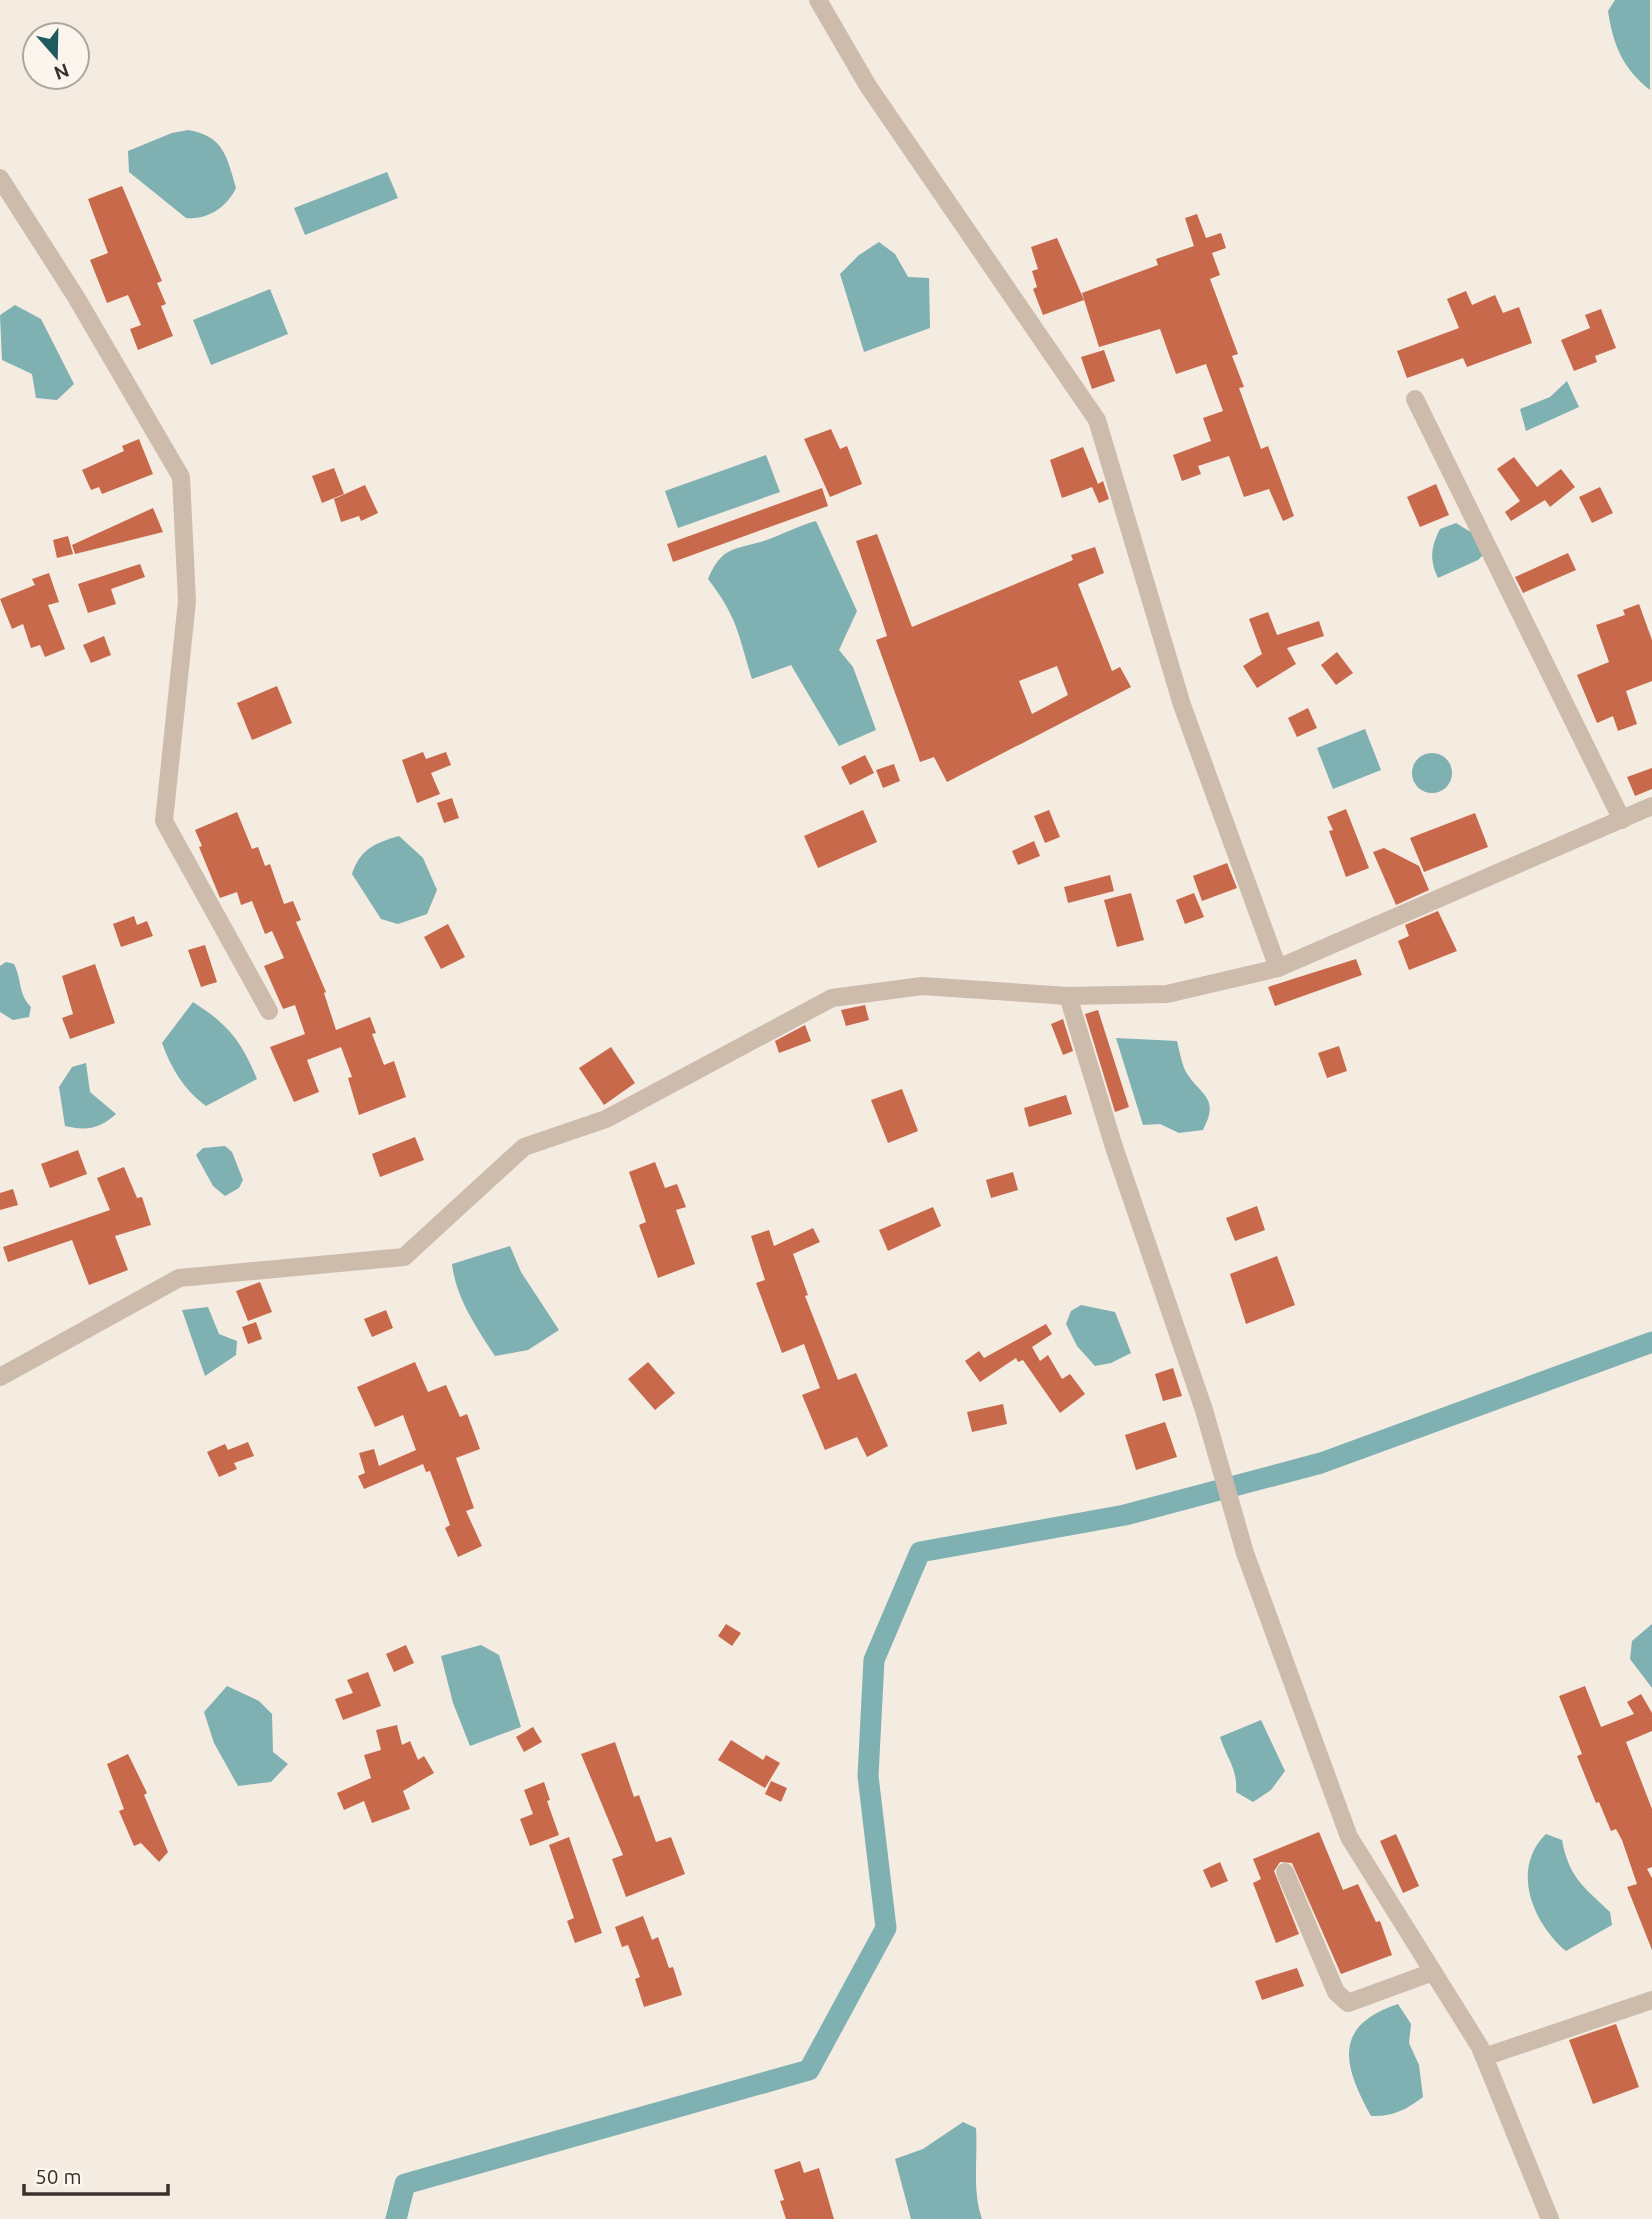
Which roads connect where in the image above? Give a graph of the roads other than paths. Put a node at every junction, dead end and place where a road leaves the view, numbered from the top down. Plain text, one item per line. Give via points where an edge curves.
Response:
1 (818, 0) edge
2 (0, 178) edge
3 (1415, 399) dead end
4 (1652, 806) edge
5 (1622, 820) junction
6 (1278, 968) junction
7 (1068, 996) junction
8 (269, 1012) dead end
9 (0, 1377) edge
10 (1285, 1872) dead end
11 (1433, 1972) junction
12 (1652, 2000) edge
13 (1484, 2057) junction
14 (1548, 2218) edge

1 - 6 street via 868,86 1097,420 1182,705
2 - 8 street via 181,477 187,601 164,821
3 - 5 street
4 - 5 street
5 - 6 street
6 - 7 street via 1167,994
7 - 9 street via 922,986 832,998 606,1119 524,1147 404,1257 178,1278
7 - 11 street via 1245,1553 1349,1837
10 - 11 street via 1336,1992 1348,2003
11 - 13 street
12 - 13 street
13 - 14 street

